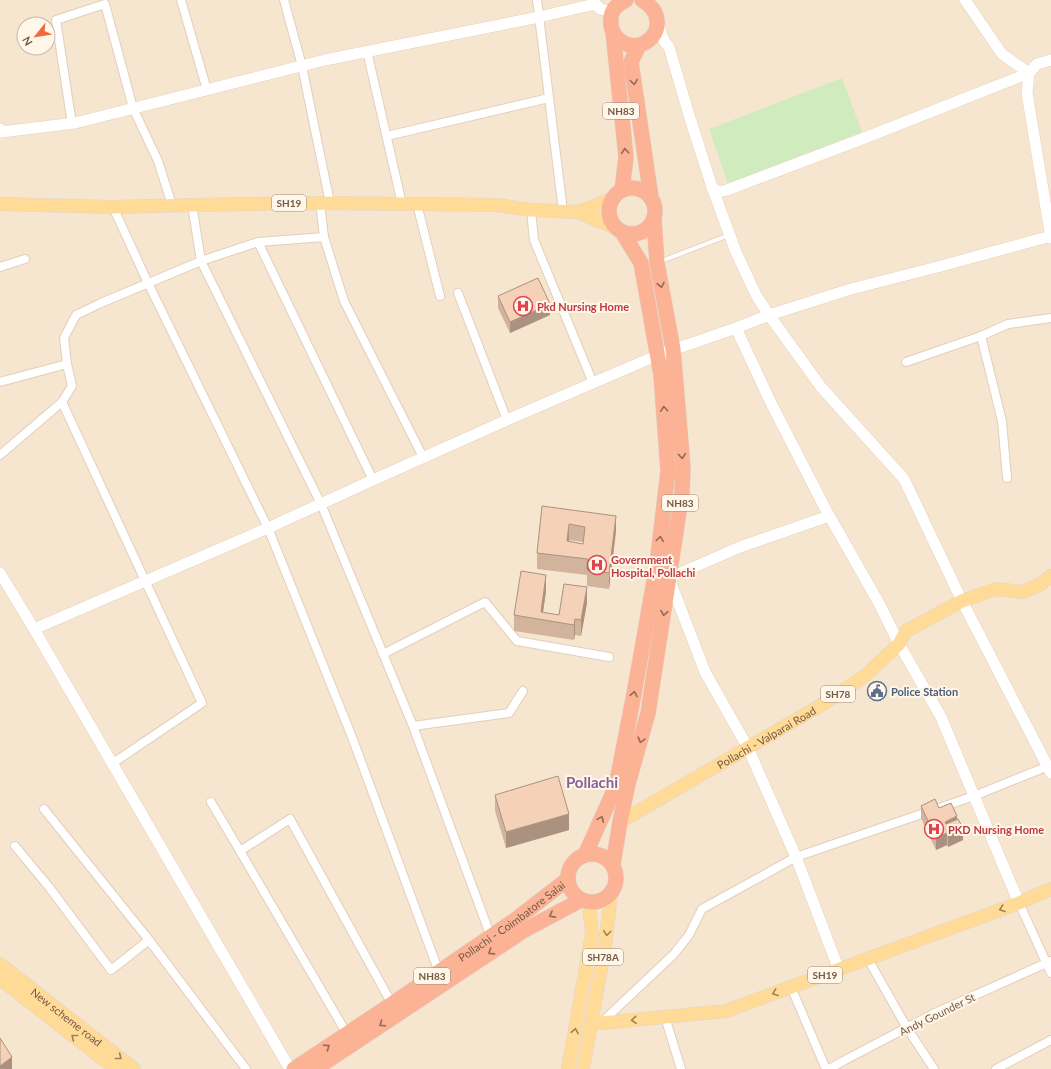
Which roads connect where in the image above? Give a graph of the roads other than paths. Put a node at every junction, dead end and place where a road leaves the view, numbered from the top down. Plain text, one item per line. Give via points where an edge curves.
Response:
1 (181, 0) edge
2 (284, 0) edge
3 (537, 0) edge
4 (626, 0) edge
5 (642, 0) edge
6 (965, 0) edge
7 (611, 14) edge
8 (539, 17) junction
9 (658, 34) junction
10 (639, 45) junction
11 (367, 51) junction
12 (1051, 60) edge
13 (302, 66) junction
14 (1028, 73) junction
15 (207, 90) junction
16 (549, 98) junction
17 (133, 108) junction
18 (72, 124) junction
19 (0, 129) edge
20 (387, 136) junction
21 (712, 187) junction
22 (617, 194) junction
23 (651, 197) junction
24 (325, 203) junction
25 (0, 204) edge
26 (402, 204) junction
27 (418, 204) junction
28 (172, 205) junction
29 (192, 205) junction
30 (113, 207) junction
31 (531, 210) junction
32 (564, 211) junction
33 (578, 212) junction
34 (654, 219) junction
35 (619, 230) junction
36 (730, 235) junction
37 (324, 237) junction
38 (1051, 237) edge
39 (258, 242) junction
40 (24, 259) dead end
41 (202, 261) junction
42 (657, 263) junction
43 (0, 267) edge
44 (148, 283) junction
45 (458, 293) dead end
46 (440, 296) dead end
47 (769, 315) junction
48 (1051, 318) edge
49 (736, 328) junction
50 (981, 336) junction
51 (673, 349) junction
52 (658, 355) junction
53 (906, 362) dead end
54 (67, 364) junction
55 (0, 382) edge
56 (593, 383) junction
57 (62, 402) junction
58 (507, 420) junction
59 (0, 455) edge
60 (424, 457) junction
61 (1007, 478) dead end
62 (373, 480) junction
63 (321, 504) junction
64 (829, 516) junction
65 (268, 528) junction
66 (0, 573) edge
67 (1051, 576) edge
68 (669, 578) junction
69 (145, 581) junction
70 (962, 601) junction
71 (34, 629) junction
72 (899, 644) junction
73 (383, 654) junction
74 (609, 658) dead end
75 (522, 691) dead end
76 (413, 726) junction
77 (748, 748) junction
78 (113, 763) junction
79 (1050, 768) edge
80 (974, 796) junction
81 (211, 802) dead end
82 (44, 809) dead end
83 (620, 822) junction
84 (15, 846) dead end
85 (240, 851) junction
86 (585, 855) junction
87 (796, 857) junction
88 (613, 864) junction
89 (568, 879) junction
90 (1051, 890) edge
91 (611, 894) junction
92 (585, 901) junction
93 (1019, 903) junction
94 (491, 937) junction
95 (149, 940) junction
96 (868, 959) junction
97 (1049, 962) edge
98 (0, 964) edge
99 (839, 970) junction
100 (439, 972) junction
101 (1051, 973) edge
102 (0, 979) edge
103 (791, 987) junction
104 (392, 1004) junction
105 (664, 1017) junction
106 (597, 1021) junction
107 (907, 1028) junction
108 (347, 1034) junction
109 (1051, 1040) edge
110 (116, 1069) edge
111 (134, 1069) edge
112 (246, 1069) edge
113 (290, 1069) edge
114 (294, 1069) edge
115 (315, 1069) edge
116 (568, 1069) edge
117 (582, 1069) edge
118 (681, 1069) edge
119 (828, 1069) edge
120 (934, 1069) edge
121 (996, 1069) edge

1 - 15 street
2 - 13 street
3 - 8 street
4 - 7 highway
5 - 9 highway via 653,9
6 - 14 street via 1002,54
7 - 8 street via 596,5 591,5
7 - 10 highway via 617,38 631,46
22 -> 7 highway, NH83 via 626,157
8 - 11 street
8 - 16 street
9 - 10 highway
9 - 21 street via 669,47
10 -> 23 highway, NH83 via 631,62
11 - 13 street
11 - 20 street
12 - 14 street via 1037,64
13 - 15 street
13 - 24 street
14 - 21 street via 727,190 718,192
14 - 38 street via 1027,93
15 - 17 street
16 - 20 street
16 - 32 street
17 - 18 street
17 - 18 street via 105,4 56,20
17 - 28 street via 158,161
18 - 19 street via 1,132
20 - 26 street
21 - 36 street
22 - 23 highway via 630,188 637,188
22 - 33 main road
22 - 35 highway, NH83 via 609,208 609,215
23 - 34 highway, NH83 via 655,211
24 - 26 main road, SH19
24 - 29 main road, SH19
24 - 37 street
25 - 30 main road, SH19
26 - 27 main road, SH19
27 - 31 main road, SH19 via 498,205
27 - 46 street
28 - 29 main road, SH19
28 - 30 main road, SH19
29 - 41 street
30 - 44 street
31 - 32 main road, SH19
31 - 56 street via 534,240
32 - 33 main road, SH19
33 - 35 main road, SH19
34 - 35 highway via 650,226 637,234
34 - 42 highway, NH83
35 - 52 highway, NH83 via 641,263
36 - 42 lane
36 - 47 street via 756,295
37 - 39 street
37 - 60 street via 344,301
38 - 47 street via 851,289
39 - 41 street
39 - 62 street
40 - 43 street
41 - 44 street
41 - 63 street
42 -> 51 highway, NH83
44 - 54 street via 76,315 64,338
44 - 65 street
45 - 58 street
47 - 49 street
47 - 70 street via 821,387 904,479
48 - 50 street via 1008,324
49 - 51 street
49 - 64 street
50 - 53 street
50 - 61 street via 1002,421
51 - 52 street
51 -> 68 highway, NH83 via 683,467 682,493
52 - 56 street
86 -> 52 highway, NH83 via 616,786 657,564 668,471
54 - 55 street
54 - 57 street via 72,386
56 - 58 street
57 - 59 street
57 - 69 street
58 - 60 street
60 - 62 street
62 - 63 street
63 - 65 street
63 - 73 street
64 - 68 street via 740,547
64 - 72 street via 880,605
65 - 69 street
65 - 100 street via 352,737
66 - 71 street
67 - 70 main road, Pollachi - Valparai Road / SH78 via 1023,592 996,589
68 - 77 street via 705,672
68 -> 83 highway, NH83 via 648,713
69 - 71 street
69 - 78 street via 202,703
70 - 72 main road, Pollachi - Valparai Road / SH78 via 906,631
70 - 79 street
71 - 78 street
72 - 77 main road, Pollachi - Valparai Road / SH78 via 866,675 823,704
72 - 80 street via 941,717
73 - 74 street via 485,602 517,641
73 - 76 street
75 - 76 street via 509,713
76 - 94 street
77 - 83 main road, Pollachi - Valparai Road / SH78
77 - 87 street
78 - 113 street
79 - 80 street
80 - 87 street
80 - 93 street
81 - 85 street
82 - 95 street
83 - 88 highway, NH83
84 - 95 street via 111,970
85 - 104 street via 290,819
85 - 108 street
86 - 88 highway via 600,855
86 - 89 highway, Pollachi - Coimbatore Salai / NH83 via 572,864
87 - 99 street
87 - 106 street via 702,909 690,935 674,954
88 - 91 highway, NH83 via 617,879
89 - 92 highway, Pollachi - Coimbatore Salai via 574,895
89 - 94 highway, Pollachi - Coimbatore Salai / NH83
90 - 93 main road, SH19
91 - 92 highway, Pollachi - Coimbatore Salai / NH83 via 605,900
91 -> 106 main road, SH78A
92 -> 115 highway, Pollachi - Coimbatore Salai / NH83 via 523,931
116 -> 92 main road via 592,934
93 -> 96 main road, SH19
93 - 97 street
94 - 100 highway, Pollachi - Coimbatore Salai / NH83
95 - 112 street
96 - 99 main road, SH19
96 - 107 street
97 - 101 street
97 - 107 street, Andy Gounder St
98 -> 111 main road, New scheme road
99 - 103 main road, SH19
100 - 104 highway, Pollachi - Coimbatore Salai / NH83
110 -> 102 main road, New scheme road
103 -> 105 main road, SH19 via 726,1011
103 - 119 street
104 - 108 highway, Pollachi - Coimbatore Salai / NH83
105 -> 106 main road, SH19
105 - 118 street
106 - 117 main road, SH78A
107 - 119 street, Andy Gounder St
107 - 120 street
114 -> 108 highway, Pollachi - Coimbatore Salai / NH83
109 - 121 street

